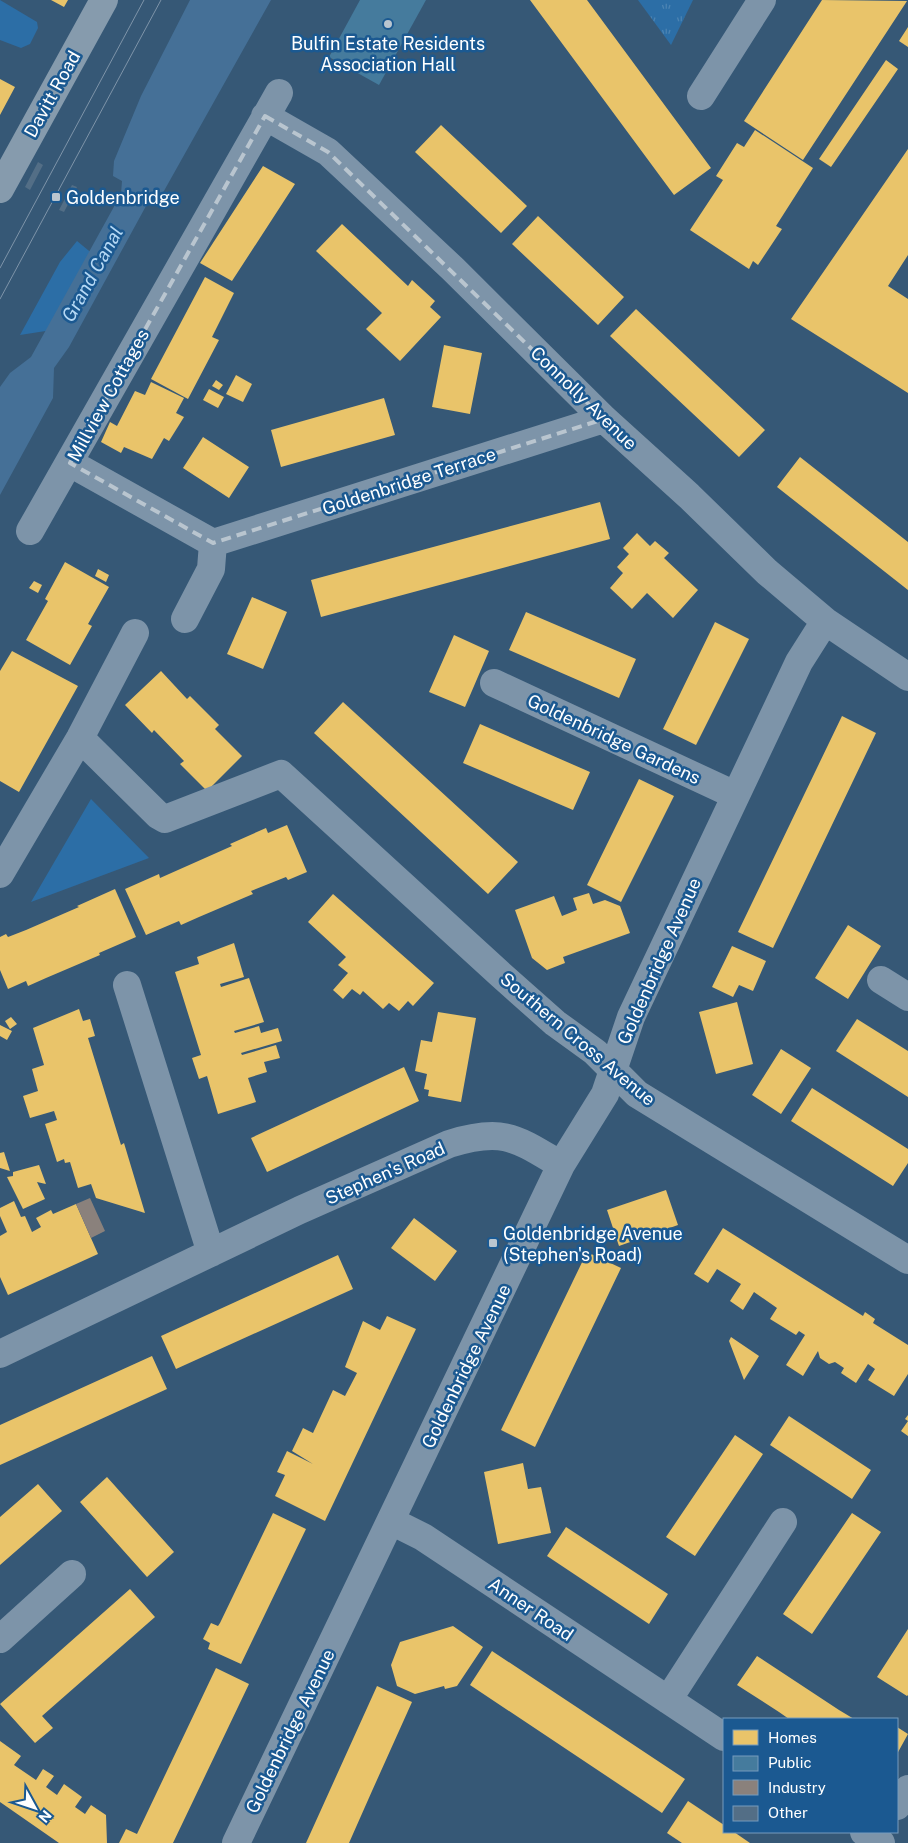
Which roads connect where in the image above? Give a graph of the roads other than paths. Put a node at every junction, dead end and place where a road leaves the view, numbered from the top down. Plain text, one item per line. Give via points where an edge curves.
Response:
1 (104, 0) edge
2 (762, 0) edge
3 (279, 93) dead end
4 (702, 96) dead end
5 (265, 116) junction
6 (0, 189) edge
7 (604, 419) junction
8 (70, 463) junction
9 (30, 530) dead end
10 (213, 543) junction
11 (185, 619) dead end
12 (825, 621) junction
13 (135, 633) dead end
14 (908, 676) edge
15 (494, 683) dead end
16 (80, 738) junction
17 (735, 795) junction
18 (0, 874) edge
19 (881, 980) dead end
20 (127, 985) dead end
21 (908, 997) edge
22 (614, 1072) junction
23 (561, 1165) junction
24 (211, 1253) junction
25 (908, 1260) edge
26 (0, 1354) edge
27 (391, 1521) junction
28 (783, 1522) dead end
29 (72, 1574) dead end
30 (0, 1639) edge
31 (668, 1700) junction
32 (723, 1736) edge
33 (908, 1789) edge
34 (898, 1804) edge
35 (236, 1843) edge

1 - 6 main road, Davitt Road
2 - 4 street
3 - 5 street, Millview Cottages
5 - 7 street, Connolly Avenue via 328,152
5 - 8 street, Millview Cottages
7 - 10 street, Goldenbridge Terrace
7 - 12 street, Connolly Avenue via 767,572
8 - 9 street, Millview Cottages
8 - 10 street
10 - 11 street via 211,569
12 - 14 street, Connolly Avenue
12 - 17 street, Goldenbridge Avenue via 799,662
13 - 16 street
15 - 17 street, Goldenbridge Gardens
16 - 18 street
16 - 22 street, Southern Cross Avenue via 158,815 166,819 281,774 500,975 555,1023 595,1052
17 - 22 street, Goldenbridge Avenue via 630,1017
19 - 21 street
20 - 24 street
22 - 23 street, Goldenbridge Avenue via 605,1094
22 - 25 street, Southern Cross Avenue via 637,1094
23 - 24 street, Stephen's Road via 522,1142 500,1134 475,1136 449,1144
23 - 27 street, Goldenbridge Avenue
24 - 26 street, Stephen's Road
27 - 31 street, Anner Road via 423,1537
27 - 35 street, Goldenbridge Avenue
28 - 31 street
29 - 30 street
31 - 32 street, Anner Road
33 - 34 street

